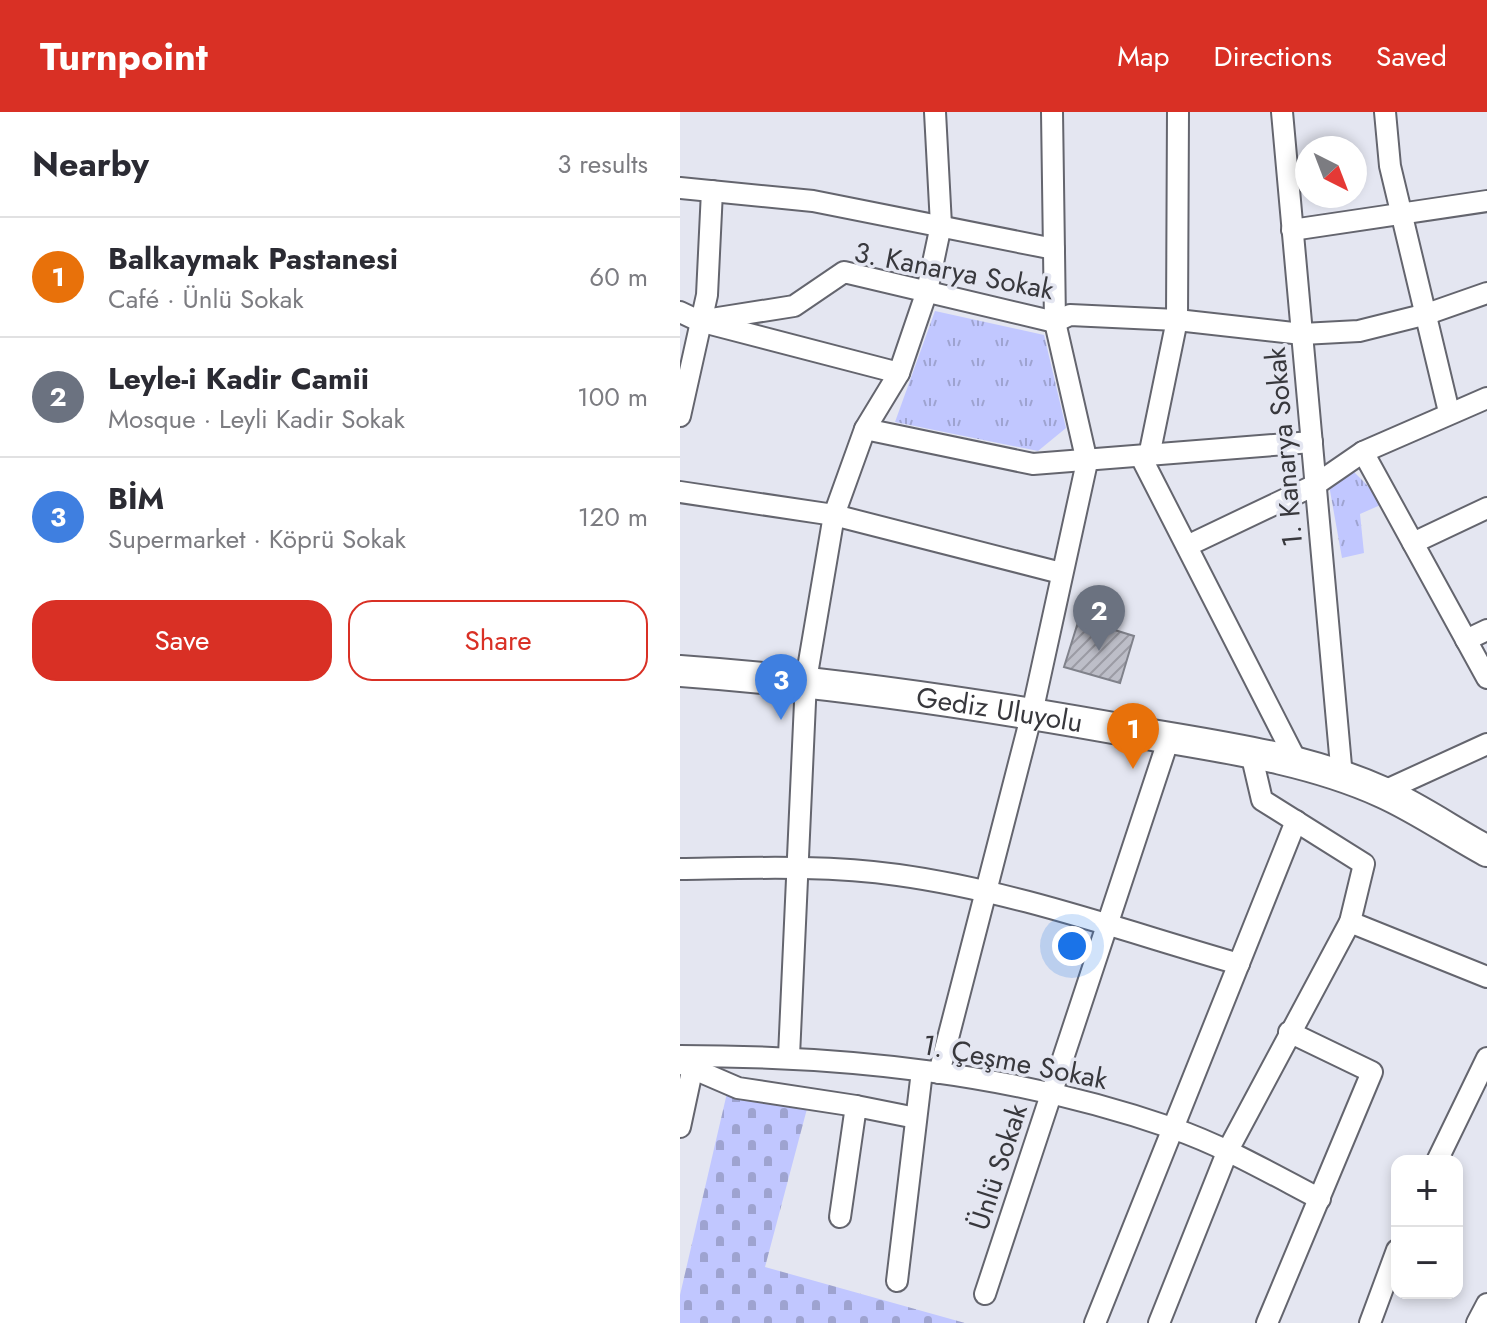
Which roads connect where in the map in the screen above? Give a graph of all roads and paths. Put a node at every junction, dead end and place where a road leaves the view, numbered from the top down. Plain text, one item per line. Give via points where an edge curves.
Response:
1 (935, 112) edge
2 (1052, 112) edge
3 (1178, 112) edge
4 (1282, 112) edge
5 (1385, 112) edge
6 (680, 188) edge
7 (712, 191) junction
8 (1487, 201) edge
9 (1402, 216) junction
10 (941, 225) junction
11 (1292, 230) junction
12 (1054, 249) junction
13 (927, 291) junction
14 (1487, 293) edge
15 (680, 312) edge
16 (1427, 314) junction
17 (1177, 320) junction
18 (699, 321) junction
19 (1055, 322) junction
20 (1302, 334) junction
21 (899, 373) junction
22 (1487, 398) edge
23 (1449, 412) junction
24 (680, 416) edge
25 (865, 429) junction
26 (1312, 442) junction
27 (1363, 452) junction
28 (1145, 456) junction
29 (1087, 462) junction
30 (1315, 485) junction
31 (680, 492) edge
32 (1487, 508) edge
33 (834, 515) junction
34 (1413, 543) junction
35 (1187, 546) junction
36 (1061, 573) junction
37 (1487, 630) edge
38 (1466, 640) junction
39 (680, 671) edge
40 (1487, 678) edge
41 (806, 680) junction
42 (1032, 713) junction
43 (1169, 738) junction
44 (1487, 744) edge
45 (1251, 753) junction
46 (1298, 764) junction
47 (1342, 777) junction
48 (1382, 792) junction
49 (1296, 821) junction
50 (1487, 851) edge
51 (798, 868) junction
52 (680, 869) edge
53 (986, 890) junction
54 (1350, 922) junction
55 (1107, 926) junction
56 (1239, 964) junction
57 (1487, 977) edge
58 (1289, 1032) junction
59 (789, 1056) junction
60 (1487, 1058) edge
61 (684, 1063) edge
62 (930, 1072) junction
63 (1052, 1092) junction
64 (856, 1106) junction
65 (916, 1118) junction
66 (680, 1127) edge
67 (1172, 1128) junction
68 (1228, 1150) junction
69 (1440, 1155) edge
70 (1320, 1199) junction
71 (840, 1217) dead end
72 (1391, 1266) edge
73 (897, 1281) dead end
74 (985, 1294) dead end
75 (1487, 1304) edge
76 (1095, 1323) edge
77 (1159, 1323) edge
78 (1267, 1323) edge
79 (1370, 1323) edge
80 (1477, 1323) edge

1 - 10 street
2 - 12 street
3 - 17 street
4 - 11 street, 1. Kanarya Sokak
5 - 9 street
6 - 7 street
7 - 10 street via 813,201
7 - 18 street via 707,295
8 - 9 street
9 - 11 street
9 - 16 street
10 - 12 street
10 - 13 street
11 - 20 street, 1. Kanarya Sokak
12 - 19 street
13 - 18 street, 3. Kanarya Sokak via 844,272 794,306
13 - 19 street, 3. Kanarya Sokak
13 - 21 street
14 - 16 street, 3. Kanarya Sokak
15 - 18 street
16 - 20 street, 3. Kanarya Sokak via 1359,331
16 - 23 street
17 - 19 street, 3. Kanarya Sokak via 1070,315
17 - 20 street, 3. Kanarya Sokak
17 - 28 street
18 - 21 street
18 - 24 street
19 - 29 street
20 - 26 street, 1. Kanarya Sokak
21 - 25 street
22 - 23 street
23 - 27 street
25 - 29 street via 1033,464
25 - 33 street
26 - 28 street
26 - 30 street, 1. Kanarya Sokak
27 - 30 street
27 - 34 street
28 - 29 street
28 - 35 street
29 - 36 street
30 - 35 street
30 - 47 street, 1. Kanarya Sokak
31 - 33 street
32 - 34 street
33 - 36 street
33 - 41 street
34 - 38 street
35 - 46 street
36 - 42 street
37 - 38 street
38 - 40 street
39 - 41 street, Gediz Uluyolu
41 - 42 street, Gediz Uluyolu
41 - 51 street
42 - 43 street, Gediz Uluyolu
42 - 53 street
43 - 45 street, Gediz Uluyolu
43 - 55 street, Ünlü Sokak
44 - 48 street
45 - 46 street, Gediz Uluyolu
45 - 49 street via 1262,800
46 - 47 street, Gediz Uluyolu
47 - 48 street, Gediz Uluyolu
48 - 50 street, Gediz Uluyolu
49 - 54 street via 1364,864
49 - 56 street
51 - 52 street
51 - 53 street via 897,875
51 - 59 street
53 - 55 street
53 - 62 street
54 - 57 street
54 - 58 street
55 - 56 street
55 - 63 street, Ünlü Sokak
56 - 67 street
58 - 68 street
58 - 70 street via 1372,1072
59 - 61 street, 1. Çeşme Sokak
59 - 62 street, 1. Çeşme Sokak
60 - 69 street
61 - 64 street via 738,1088
61 - 66 street
62 - 63 street, 1. Çeşme Sokak
62 - 65 street
63 - 67 street, 1. Çeşme Sokak
63 - 74 street, Ünlü Sokak
64 - 65 street
64 - 71 street
65 - 73 street
67 - 68 street, 1. Çeşme Sokak
67 - 76 street
68 - 70 street, 1. Çeşme Sokak
68 - 77 street
70 - 78 street
72 - 79 street
75 - 80 street

